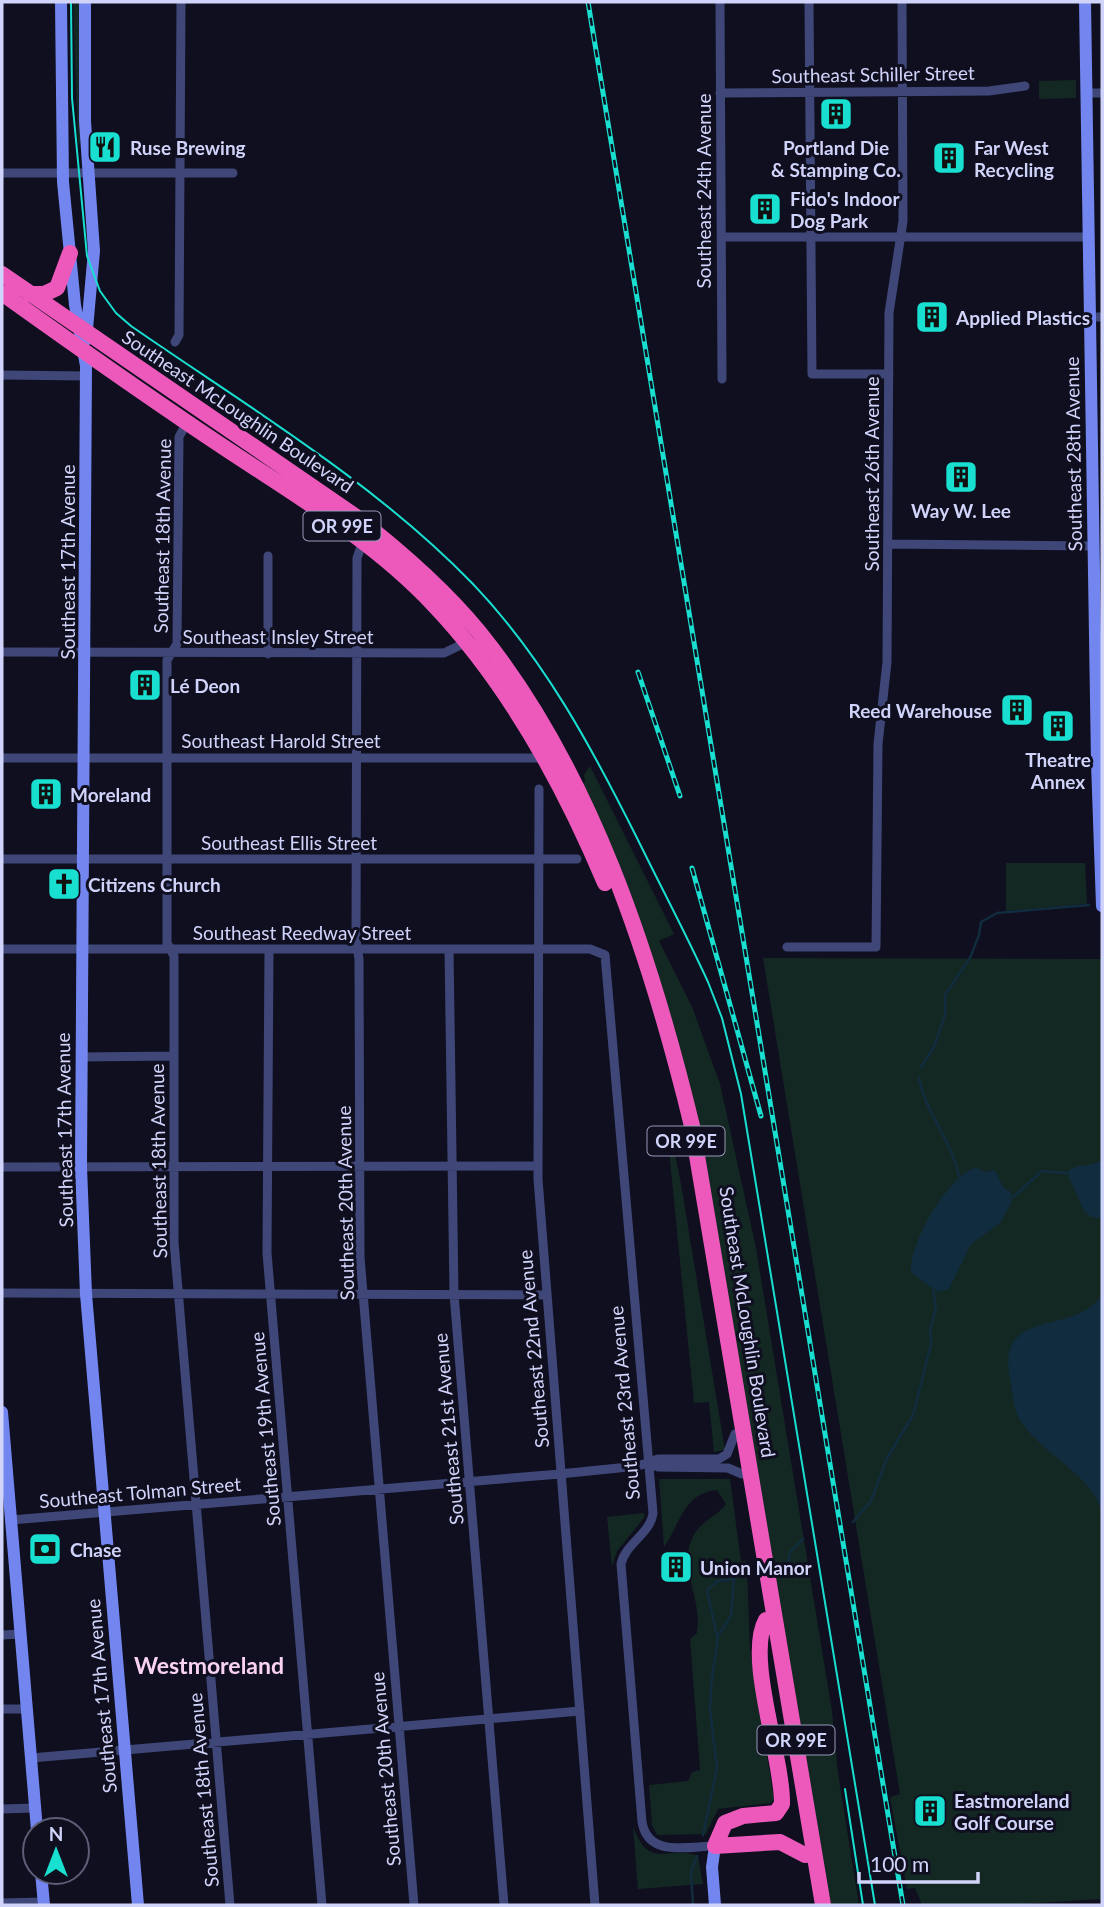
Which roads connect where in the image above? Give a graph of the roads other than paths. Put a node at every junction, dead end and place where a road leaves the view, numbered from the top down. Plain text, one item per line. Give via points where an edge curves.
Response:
1 (61, 2) edge
2 (85, 2) edge
3 (181, 2) edge
4 (720, 2) edge
5 (809, 2) edge
6 (902, 2) edge
7 (1085, 2) edge
8 (1025, 86) dead end
9 (902, 92) junction
10 (720, 93) junction
11 (809, 93) junction
12 (1087, 93) junction
13 (1102, 93) edge
14 (2, 173) edge
15 (63, 173) junction
16 (87, 173) junction
17 (181, 173) junction
18 (233, 173) dead end
19 (721, 237) junction
20 (811, 237) junction
21 (901, 237) junction
22 (1088, 237) junction
23 (70, 253) junction
24 (2, 274) edge
25 (2, 293) edge
26 (30, 294) junction
27 (1096, 317) edge
28 (84, 331) junction
29 (175, 342) dead end
30 (85, 351) junction
31 (889, 374) junction
32 (2, 375) edge
33 (86, 376) junction
34 (722, 379) dead end
35 (187, 422) junction
36 (363, 541) junction
37 (888, 544) junction
38 (1098, 547) edge
39 (268, 556) dead end
40 (467, 642) junction
41 (2, 652) edge
42 (86, 653) junction
43 (171, 653) junction
44 (358, 653) junction
45 (268, 654) junction
46 (358, 757) junction
47 (2, 758) edge
48 (85, 758) junction
49 (168, 758) junction
50 (543, 758) junction
51 (560, 758) junction
52 (539, 789) dead end
53 (539, 858) junction
54 (2, 859) edge
55 (83, 859) junction
56 (169, 859) junction
57 (358, 859) junction
58 (577, 859) dead end
59 (1102, 902) edge
60 (787, 947) dead end
61 (2, 949) edge
62 (269, 949) junction
63 (358, 949) junction
64 (449, 949) junction
65 (539, 949) junction
66 (81, 950) junction
67 (171, 950) junction
68 (602, 952) joint
69 (174, 1056) junction
70 (81, 1057) junction
71 (361, 1165) junction
72 (450, 1165) junction
73 (174, 1166) junction
74 (269, 1166) junction
75 (538, 1166) junction
76 (2, 1167) edge
77 (81, 1167) junction
78 (2, 1293) edge
79 (86, 1294) junction
80 (178, 1294) junction
81 (271, 1294) junction
82 (363, 1294) junction
83 (454, 1294) junction
84 (545, 1295) junction
85 (2, 1412) edge
86 (735, 1434) junction
87 (3, 1446) edge
88 (648, 1464) junction
89 (560, 1474) junction
90 (742, 1474) junction
91 (470, 1482) junction
92 (378, 1489) junction
93 (288, 1497) junction
94 (196, 1505) junction
95 (105, 1513) junction
96 (11, 1520) junction
97 (7, 1540) edge
98 (762, 1569) junction
99 (766, 1620) junction
100 (2, 1634) edge
101 (20, 1634) junction
102 (2, 1709) edge
103 (27, 1709) junction
104 (580, 1711) junction
105 (490, 1718) junction
106 (399, 1726) junction
107 (308, 1734) junction
108 (217, 1742) junction
109 (125, 1751) junction
110 (31, 1758) junction
111 (35, 1808) junction
112 (2, 1809) edge
113 (36, 1816) edge
114 (715, 1846) junction
115 (805, 1855) junction
116 (42, 1886) edge
117 (2, 1903) edge
118 (43, 1904) edge
119 (138, 1905) edge
120 (230, 1905) edge
121 (322, 1905) edge
122 (414, 1905) edge
123 (505, 1905) edge
124 (595, 1905) edge
125 (715, 1905) edge
126 (813, 1905) edge
127 (823, 1905) edge

1 - 15 street, Southeast 17th Avenue
2 - 16 street, Southeast 17th Avenue
3 - 17 street
4 - 10 street, Southeast 24th Avenue
5 - 11 street
6 - 9 street, Southeast 26th Avenue
7 - 12 street, Southeast 28th Avenue
8 - 9 street, Southeast Schiller Street
9 - 11 street, Southeast Schiller Street
9 - 21 street, Southeast 26th Avenue
10 - 11 street, Southeast Schiller Street
10 - 19 street, Southeast 24th Avenue
11 - 20 street
12 - 13 street
12 - 22 street, Southeast 28th Avenue
14 - 15 street
15 - 16 street
15 - 23 street, Southeast 17th Avenue
16 - 17 street
16 - 28 street, Southeast 17th Avenue via 94,251
17 - 18 street
17 - 29 street via 180,335
19 - 20 street
19 - 34 street, Southeast 24th Avenue
20 - 21 street
20 - 31 street via 812,374
21 - 22 street
21 - 31 street, Southeast 26th Avenue via 890,303
22 - 27 street, Southeast 28th Avenue
23 - 26 highway via 57,288
23 - 28 street, Southeast 17th Avenue
24 - 26 highway, Southeast McLoughlin Boulevard / OR 99E
25 - 30 highway, Southeast McLoughlin Boulevard / OR 99E
26 - 28 highway, Southeast McLoughlin Boulevard / OR 99E
27 - 38 street, Southeast 28th Avenue
28 - 30 street, Southeast 17th Avenue
28 - 51 highway, Southeast McLoughlin Boulevard / OR 99E via 355,516 422,572 478,630 509,671
30 - 33 street, Southeast 17th Avenue
30 - 35 highway, Southeast McLoughlin Boulevard / OR 99E
31 - 37 street, Southeast 26th Avenue
32 - 33 street
33 - 42 street, Southeast 17th Avenue
35 - 36 highway, Southeast McLoughlin Boulevard / OR 99E
35 - 43 street, Southeast 18th Avenue via 179,437 177,644
36 - 40 highway, Southeast McLoughlin Boulevard / OR 99E via 424,594
36 - 44 street, Southeast 20th Avenue via 357,558
37 - 38 street
37 - 60 street, Southeast 26th Avenue via 887,662 877,744 876,947
38 - 59 street, Southeast 28th Avenue
39 - 45 street
40 - 44 street, Southeast Insley Street via 444,653
40 - 50 highway, Southeast McLoughlin Boulevard / OR 99E via 510,701
41 - 42 street, Southeast Insley Street
42 - 43 street, Southeast Insley Street
42 - 48 street, Southeast 17th Avenue
43 - 45 street, Southeast Insley Street
43 - 49 street, Southeast 18th Avenue via 167,660
44 - 45 street, Southeast Insley Street
44 - 46 street, Southeast 20th Avenue
46 - 49 street, Southeast Harold Street
46 - 50 street, Southeast Harold Street
46 - 57 street, Southeast 20th Avenue
47 - 48 street, Southeast Harold Street
48 - 49 street, Southeast Harold Street
48 - 55 street, Southeast 17th Avenue
49 - 56 street, Southeast 18th Avenue
50 - 51 street, Southeast Harold Street
50 - 86 highway, Southeast McLoughlin Boulevard / OR 99E via 604,879 663,1050 696,1190
51 - 98 highway, Southeast McLoughlin Boulevard / OR 99E via 596,831 624,904 680,1076 702,1176
52 - 53 street, Southeast 22nd Avenue
53 - 57 street, Southeast Ellis Street
53 - 58 street, Southeast Ellis Street
53 - 65 street, Southeast 22nd Avenue
54 - 55 street, Southeast Ellis Street
55 - 56 street, Southeast Ellis Street
55 - 66 street, Southeast 17th Avenue
56 - 57 street, Southeast Ellis Street
56 - 67 street, Southeast 18th Avenue via 167,943
57 - 63 street, Southeast 20th Avenue
61 - 66 street, Southeast Reedway Street
62 - 63 street, Southeast Reedway Street
62 - 67 street, Southeast Reedway Street
62 - 74 street, Southeast 19th Avenue
63 - 64 street, Southeast Reedway Street
63 - 71 street, Southeast 20th Avenue
64 - 65 street, Southeast Reedway Street
64 - 72 street, Southeast 21st Avenue
65 - 68 street, Southeast Reedway Street
65 - 75 street, Southeast 22nd Avenue
66 - 67 street, Southeast Reedway Street
66 - 70 street, Southeast 17th Avenue
67 - 69 street, Southeast 18th Avenue
68 - 88 street, Southeast 23rd Avenue via 608,963
69 - 70 street
69 - 73 street, Southeast 18th Avenue
70 - 77 street, Southeast 17th Avenue
71 - 72 street
71 - 74 street
71 - 82 street, Southeast 20th Avenue
72 - 75 street
72 - 83 street, Southeast 21st Avenue
73 - 74 street
73 - 77 street
73 - 80 street, Southeast 18th Avenue
74 - 81 street, Southeast 19th Avenue
75 - 84 street, Southeast 22nd Avenue
76 - 77 street
77 - 79 street, Southeast 17th Avenue
78 - 79 street
79 - 80 street
79 - 95 street, Southeast 17th Avenue
80 - 81 street
80 - 94 street, Southeast 18th Avenue
81 - 82 street
81 - 93 street, Southeast 19th Avenue
82 - 83 street
82 - 92 street, Southeast 20th Avenue
83 - 84 street
83 - 91 street, Southeast 21st Avenue
84 - 89 street, Southeast 22nd Avenue
85 - 87 street
86 - 88 street, Southeast Tolman Street via 724,1458 658,1459
86 - 90 highway, Southeast McLoughlin Boulevard / OR 99E
87 - 96 street
88 - 89 street, Southeast Tolman Street
88 - 90 street, Southeast Tolman Street via 728,1468
88 - 114 street, Southeast 23rd Avenue via 653,1518 621,1564 643,1828 651,1841 661,1846
89 - 91 street, Southeast Tolman Street
89 - 104 street, Southeast 22nd Avenue
90 - 98 highway, Southeast McLoughlin Boulevard / OR 99E
91 - 92 street, Southeast Tolman Street
91 - 105 street, Southeast 21st Avenue
92 - 93 street, Southeast Tolman Street
92 - 106 street, Southeast 20th Avenue
93 - 94 street, Southeast Tolman Street
93 - 107 street, Southeast 19th Avenue
94 - 95 street, Southeast Tolman Street
94 - 108 street, Southeast 18th Avenue
95 - 96 street, Southeast Tolman Street
95 - 109 street, Southeast 17th Avenue
96 - 97 street
97 - 101 street
98 - 99 highway, Southeast McLoughlin Boulevard / OR 99E
98 - 127 highway, Southeast McLoughlin Boulevard / OR 99E
99 - 114 highway via 760,1630 760,1660 782,1804 776,1813 725,1823
99 - 115 highway, Southeast McLoughlin Boulevard / OR 99E
100 - 101 street
101 - 103 street
102 - 103 street
103 - 110 street
104 - 105 street
104 - 124 street, Southeast 22nd Avenue
105 - 106 street
105 - 123 street, Southeast 21st Avenue
106 - 107 street
106 - 122 street, Southeast 20th Avenue
107 - 108 street
107 - 121 street, Southeast 19th Avenue
108 - 109 street
108 - 120 street, Southeast 18th Avenue
109 - 110 street
109 - 119 street, Southeast 17th Avenue
110 - 111 street
111 - 112 street
111 - 113 street
114 - 115 highway via 780,1842
114 - 125 street
115 - 126 highway, Southeast McLoughlin Boulevard / OR 99E
116 - 118 street
117 - 118 street

